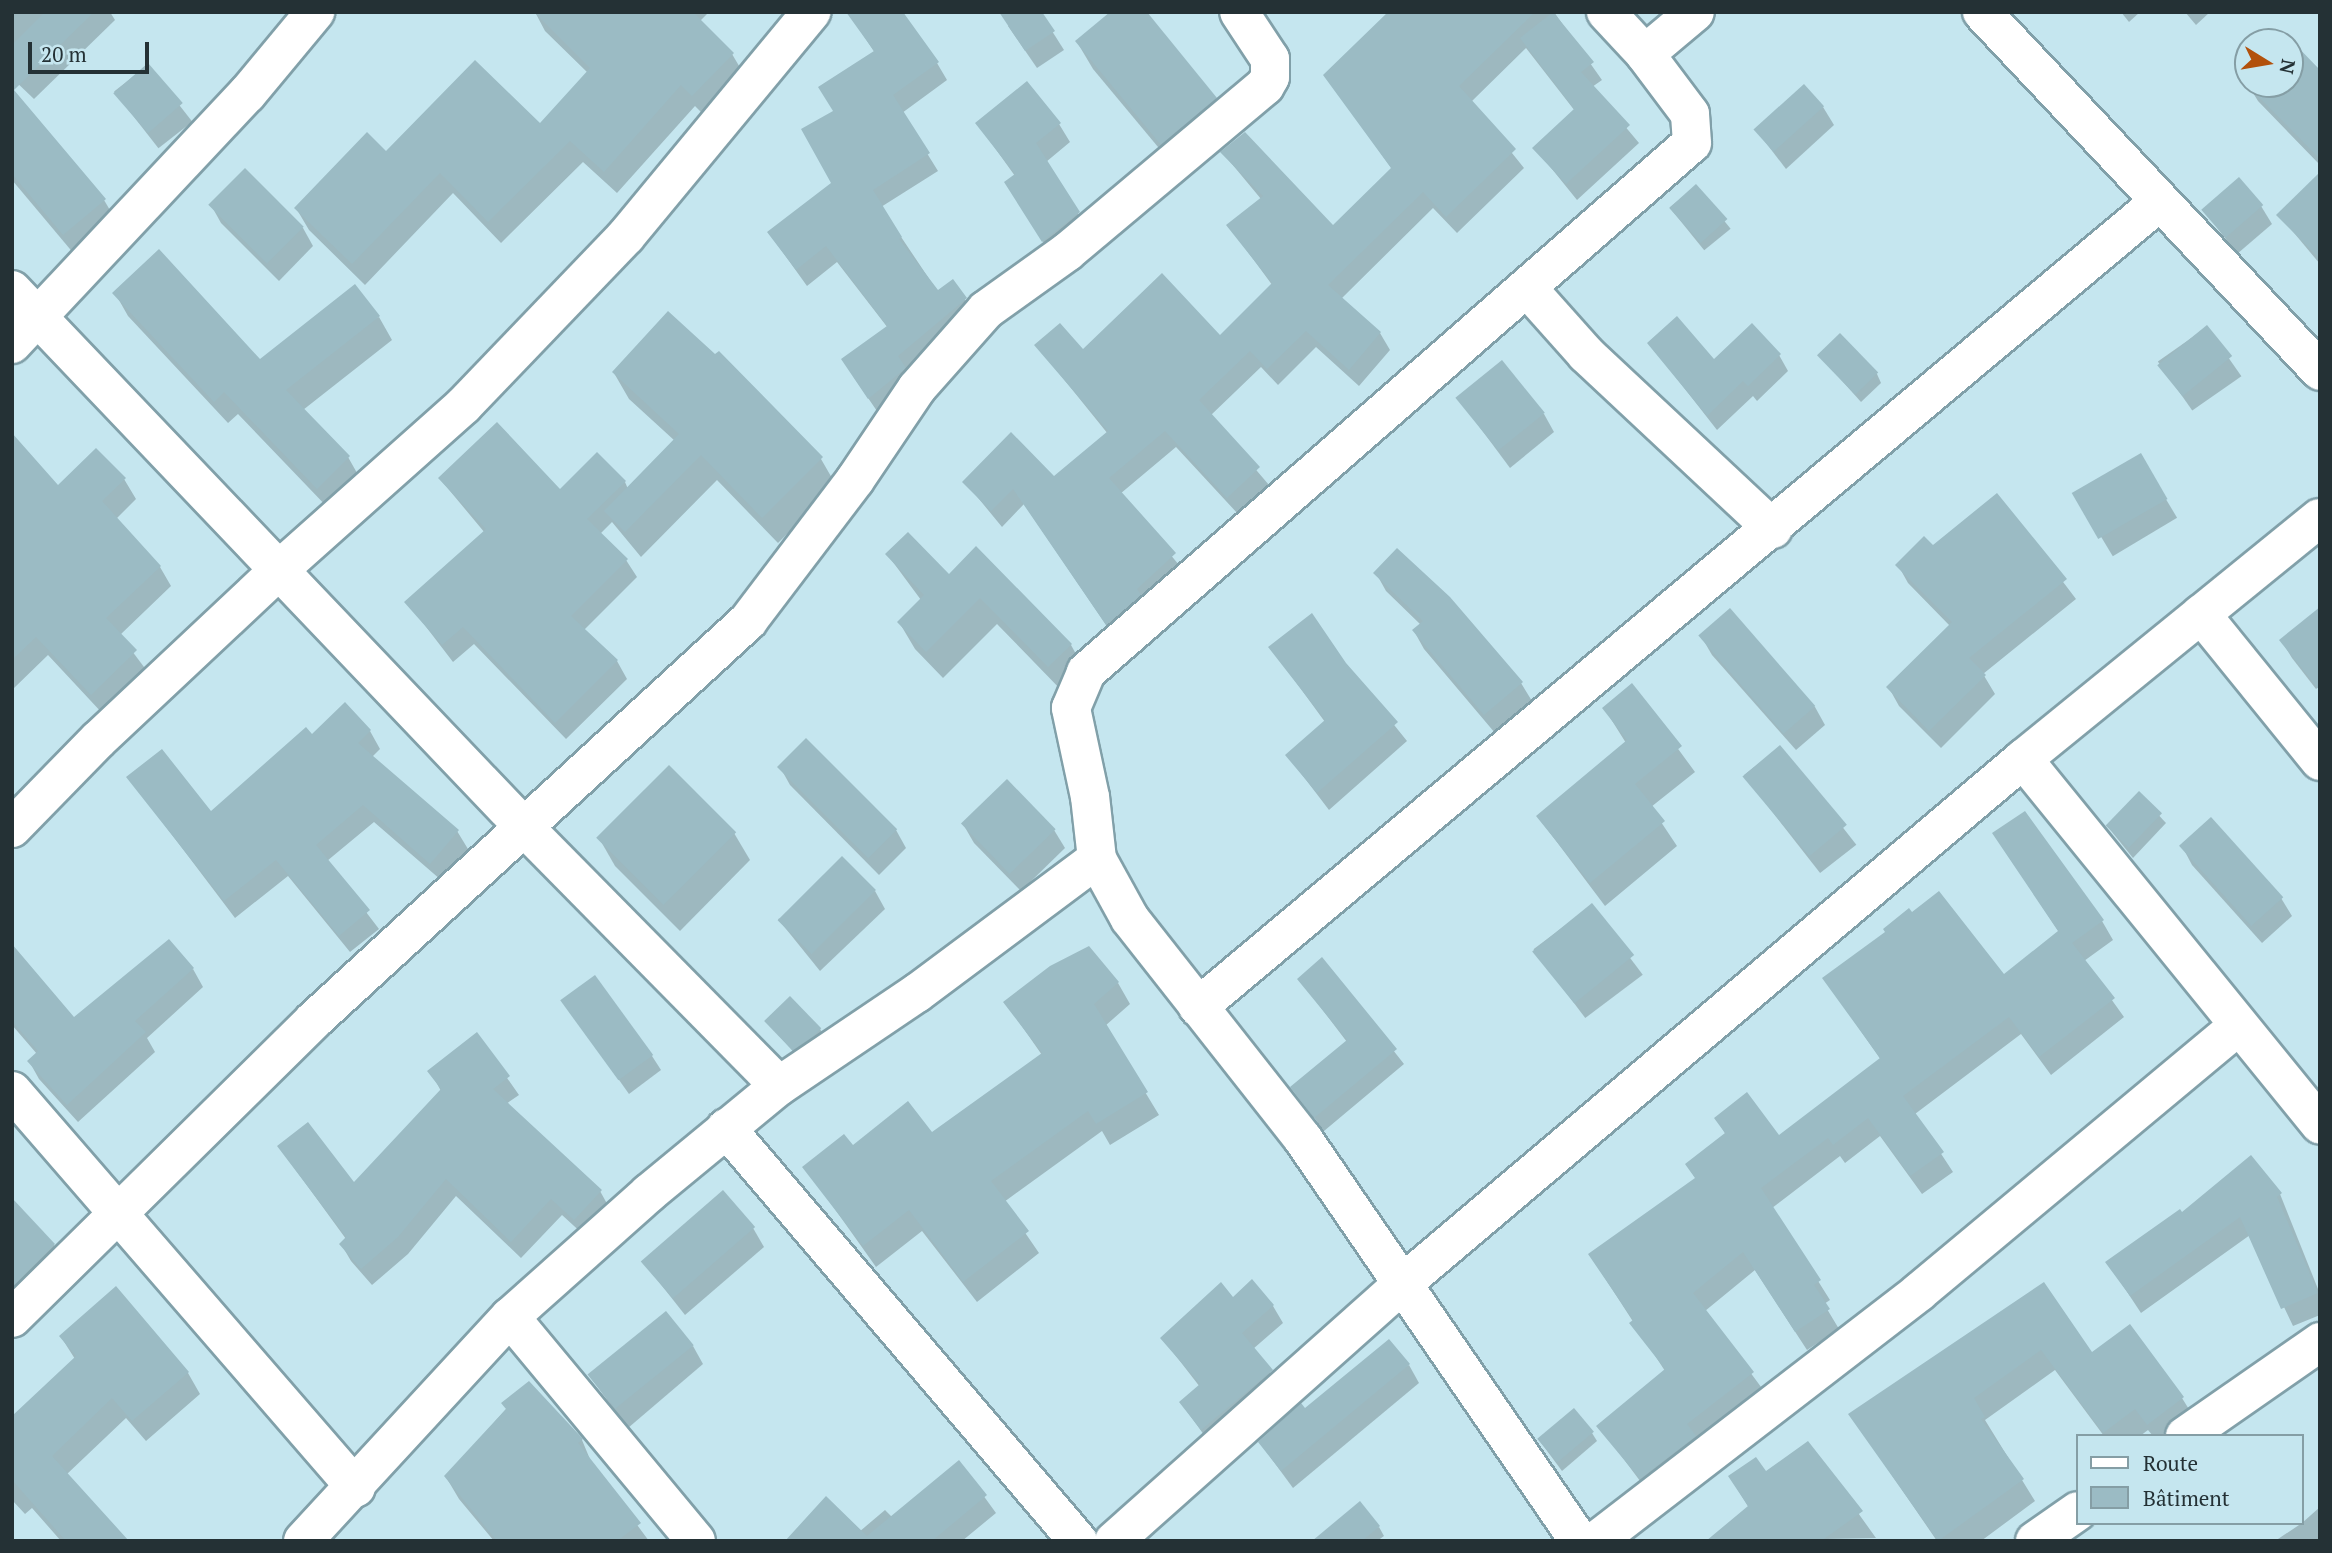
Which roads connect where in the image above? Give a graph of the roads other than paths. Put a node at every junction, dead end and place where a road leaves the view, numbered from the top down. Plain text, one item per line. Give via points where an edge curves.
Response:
1 (315, 12) edge
2 (1239, 12) edge
3 (1606, 12) edge
4 (1695, 12) edge
5 (1982, 12) edge
6 (809, 14) edge
7 (1645, 54) junction
8 (2159, 202) junction
9 (12, 290) edge
10 (1529, 290) junction
11 (40, 318) junction
12 (12, 344) edge
13 (2320, 371) edge
14 (2320, 518) edge
15 (1773, 529) junction
16 (280, 569) junction
17 (2201, 614) junction
18 (2023, 759) junction
19 (2320, 761) edge
20 (522, 825) junction
21 (12, 828) edge
22 (1097, 859) junction
23 (1198, 1007) junction
24 (2238, 1026) junction
25 (779, 1087) junction
26 (12, 1091) edge
27 (2320, 1125) edge
28 (726, 1128) junction
29 (119, 1215) junction
30 (1401, 1285) junction
31 (510, 1317) junction
32 (12, 1318) edge
33 (2320, 1342) edge
34 (2188, 1434) edge
35 (356, 1488) junction
36 (2076, 1512) edge
37 (309, 1538) edge
38 (696, 1541) edge
39 (1078, 1541) edge
40 (1114, 1541) edge
41 (1579, 1541) edge
42 (1596, 1541) edge
43 (2035, 1541) edge

1 - 11 street via 247,94
2 - 20 street via 1270,59 1265,86 1067,252 986,310 917,388 855,480 748,621
3 - 7 street
4 - 7 street
5 - 8 street
6 - 16 street via 626,236 464,405
7 - 10 street via 1690,114 1692,143
8 - 13 street
8 - 15 street
9 - 11 street
10 - 15 street via 1586,354
10 - 22 street via 1291,489 1086,672 1071,708 1090,797
11 - 12 street
11 - 16 street
14 - 17 street
15 - 23 street
16 - 20 street
16 - 21 street via 98,740
17 - 18 street
17 - 19 street
18 - 24 street
18 - 30 street
20 - 25 street
20 - 29 street via 314,1020
22 - 23 street via 1130,919
22 - 25 street via 917,993
23 - 30 street via 1303,1139
24 - 27 street
24 - 42 street via 1919,1292
25 - 28 street
26 - 29 street
28 - 31 street
28 - 39 street
29 - 32 street
29 - 35 street
30 - 40 street
30 - 41 street
31 - 35 street via 432,1397
31 - 38 street
33 - 34 street
35 - 37 street
36 - 43 street

